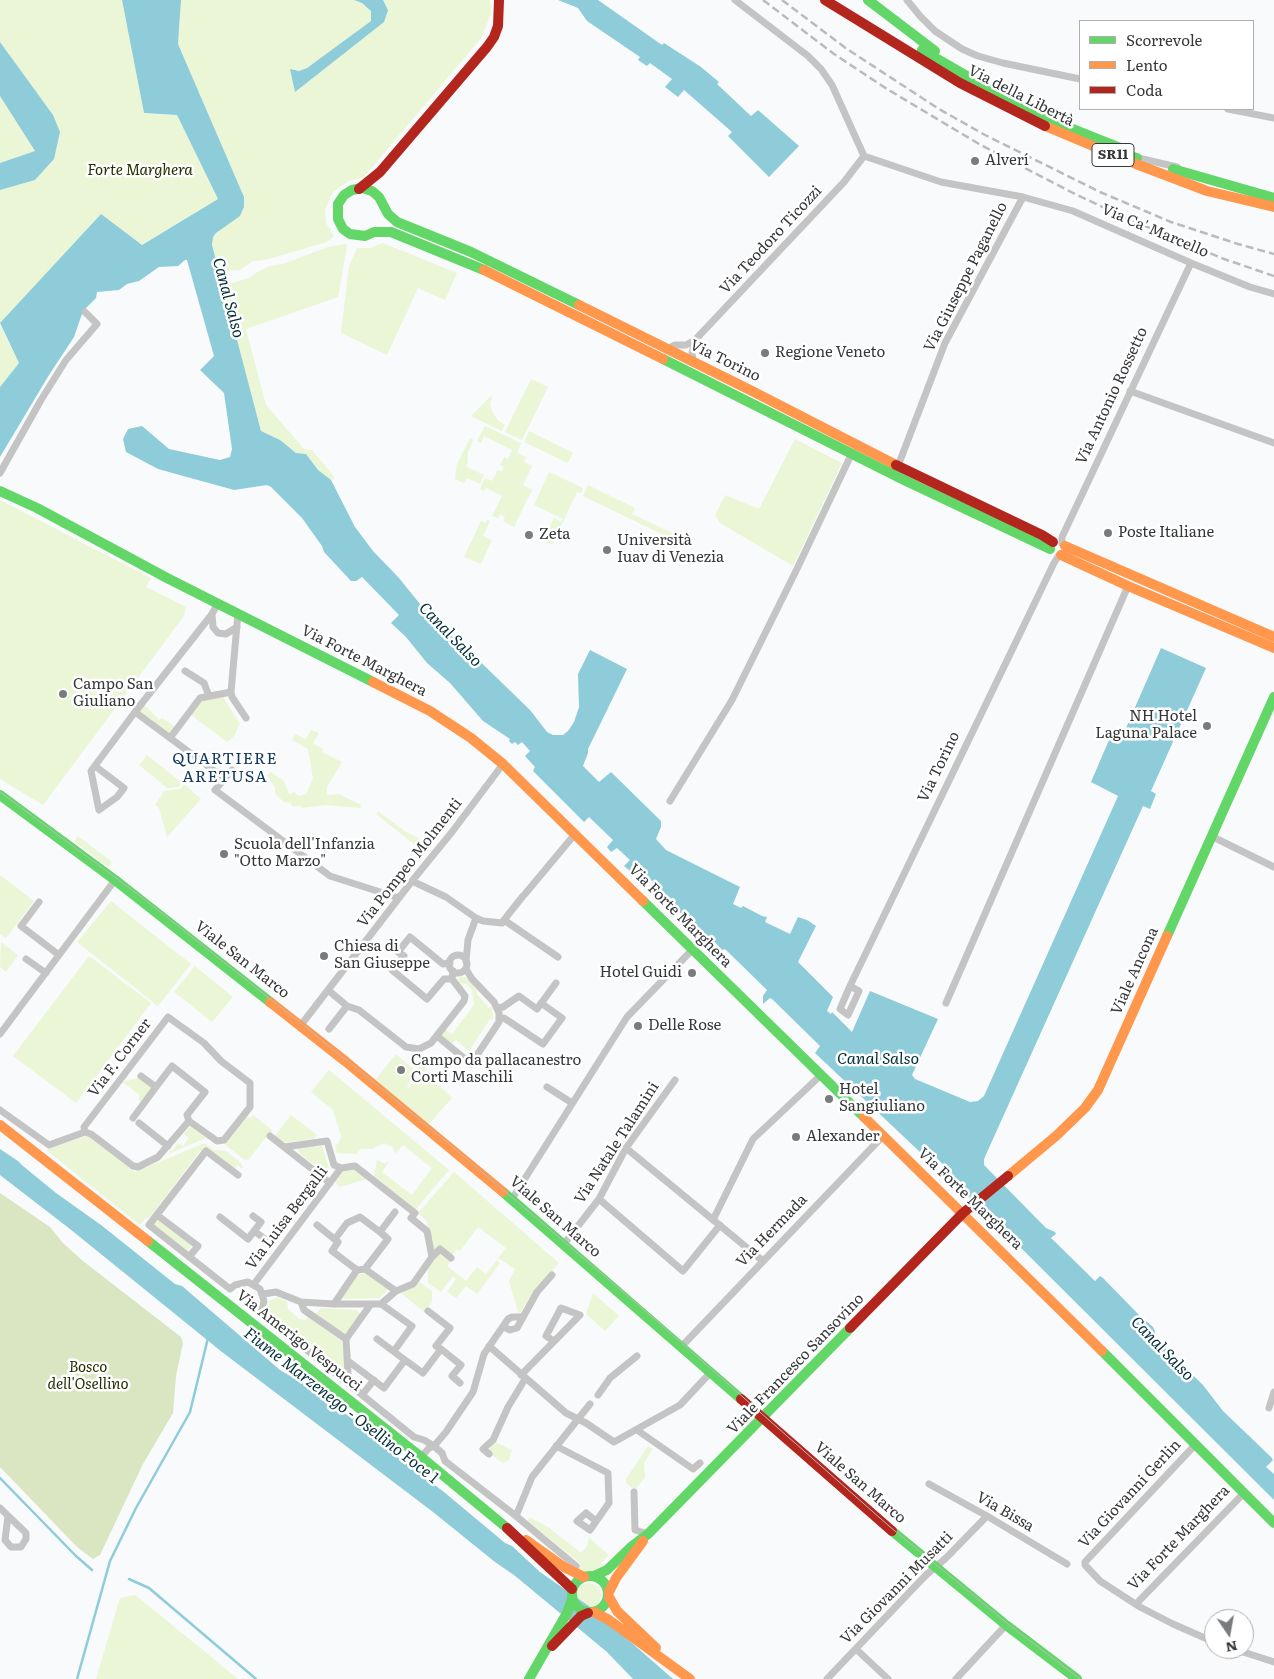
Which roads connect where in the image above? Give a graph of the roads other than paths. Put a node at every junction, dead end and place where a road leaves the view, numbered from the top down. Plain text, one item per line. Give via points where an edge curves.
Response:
1 (499, 0) edge
2 (735, 0) edge
3 (824, 0) edge
4 (841, 0) edge
5 (868, 0) edge
6 (907, 0) edge
7 (931, 60) junction
8 (1079, 78) edge
9 (963, 79) junction
10 (1233, 110) edge
11 (1274, 118) edge
12 (864, 156) junction
13 (1130, 156) junction
14 (380, 172) junction
15 (359, 189) junction
16 (1274, 194) edge
17 (379, 197) junction
18 (1023, 197) junction
19 (1274, 198) edge
20 (1274, 207) edge
21 (384, 209) junction
22 (374, 232) junction
23 (1191, 263) junction
24 (1274, 294) edge
25 (85, 312) dead end
26 (695, 340) junction
27 (667, 349) junction
28 (693, 361) junction
29 (1130, 391) junction
30 (1274, 443) edge
31 (852, 453) junction
32 (898, 466) junction
33 (0, 473) edge
34 (0, 491) edge
35 (1057, 551) junction
36 (1128, 586) junction
37 (218, 603) junction
38 (238, 613) junction
39 (212, 614) junction
40 (237, 627) junction
41 (1274, 637) edge
42 (1274, 648) edge
43 (185, 671) dead end
44 (231, 692) junction
45 (209, 696) junction
46 (1274, 697) edge
47 (135, 712) junction
48 (246, 718) dead end
49 (170, 738) junction
50 (503, 764) junction
51 (95, 766) junction
52 (232, 770) dead end
53 (224, 778) junction
54 (0, 795) edge
55 (670, 801) dead end
56 (575, 834) junction
57 (1211, 836) junction
58 (1274, 867) edge
59 (115, 880) junction
60 (412, 882) junction
61 (399, 898) junction
62 (39, 902) dead end
63 (476, 918) junction
64 (504, 920) junction
65 (468, 940) junction
66 (692, 950) junction
67 (60, 955) junction
68 (454, 956) junction
69 (558, 957) dead end
70 (26, 959) dead end
71 (466, 961) junction
72 (450, 963) junction
73 (466, 969) junction
74 (453, 971) junction
75 (46, 973) junction
76 (452, 979) junction
77 (556, 983) dead end
78 (850, 986) dead end
79 (328, 990) junction
80 (946, 1003) dead end
81 (347, 1006) junction
82 (539, 1006) junction
83 (498, 1008) junction
84 (500, 1018) junction
85 (301, 1025) junction
86 (329, 1029) dead end
87 (0, 1034) edge
88 (437, 1036) junction
89 (821, 1075) junction
90 (141, 1076) dead end
91 (675, 1080) dead end
92 (156, 1087) junction
93 (547, 1087) dead end
94 (572, 1103) junction
95 (0, 1110) edge
96 (133, 1118) dead end
97 (189, 1121) junction
98 (139, 1123) dead end
99 (0, 1125) edge
100 (85, 1132) junction
101 (270, 1136) dead end
102 (883, 1136) junction
103 (168, 1146) junction
104 (284, 1147) junction
105 (626, 1148) junction
106 (341, 1168) junction
107 (238, 1175) dead end
108 (330, 1184) junction
109 (512, 1199) junction
110 (599, 1199) junction
111 (967, 1210) junction
112 (395, 1212) dead end
113 (157, 1215) junction
114 (253, 1216) dead end
115 (220, 1217) dead end
116 (714, 1220) junction
117 (317, 1225) dead end
118 (720, 1225) junction
119 (254, 1231) junction
120 (380, 1232) junction
121 (265, 1239) dead end
122 (337, 1240) junction
123 (564, 1244) junction
124 (189, 1257) junction
125 (432, 1257) junction
126 (451, 1258) dead end
127 (763, 1261) junction
128 (361, 1270) junction
129 (552, 1275) dead end
130 (213, 1276) junction
131 (254, 1284) junction
132 (206, 1286) junction
133 (396, 1290) junction
134 (263, 1294) junction
135 (301, 1302) junction
136 (334, 1304) junction
137 (371, 1304) junction
138 (381, 1304) junction
139 (428, 1311) dead end
140 (377, 1338) dead end
141 (346, 1339) junction
142 (554, 1341) junction
143 (489, 1346) junction
144 (682, 1346) junction
145 (441, 1350) junction
146 (394, 1351) junction
147 (637, 1356) dead end
148 (405, 1360) junction
149 (348, 1361) junction
150 (710, 1372) junction
151 (523, 1377) junction
152 (343, 1380) junction
153 (374, 1380) junction
154 (460, 1382) dead end
155 (1274, 1392) edge
156 (362, 1395) junction
157 (598, 1395) dead end
158 (590, 1404) dead end
159 (1269, 1408) dead end
160 (578, 1419) junction
161 (763, 1419) junction
162 (637, 1430) junction
163 (1195, 1445) junction
164 (434, 1446) junction
165 (556, 1446) junction
166 (489, 1454) dead end
167 (421, 1457) junction
168 (700, 1463) dead end
169 (929, 1484) dead end
170 (634, 1492) dead end
171 (1244, 1493) junction
172 (0, 1508) edge
173 (8, 1516) junction
174 (516, 1516) junction
175 (987, 1516) junction
176 (596, 1521) dead end
177 (1274, 1523) edge
178 (504, 1525) junction
179 (19, 1527) junction
180 (7, 1530) junction
181 (648, 1534) junction
182 (1067, 1564) dead end
183 (576, 1566) dead end
184 (935, 1567) junction
185 (589, 1577) junction
186 (572, 1594) junction
187 (609, 1594) junction
188 (1136, 1604) junction
189 (596, 1613) junction
190 (1006, 1625) junction
191 (561, 1630) junction
192 (1204, 1638) edge
193 (856, 1649) junction
194 (1254, 1656) edge
195 (1274, 1662) edge
196 (678, 1670) junction
197 (529, 1679) edge
198 (690, 1679) edge
199 (826, 1679) edge
200 (888, 1679) edge
201 (956, 1679) edge
202 (1077, 1679) edge

1 - 14 main road via 494,37
2 - 12 street via 821,69 832,85
3 - 7 main road, Via della Libertà / SR11
3 - 9 main road via 878,42 920,66
4 - 7 main road, Via della Libertà / SR11
5 - 9 main road
6 - 8 street via 935,31 962,49 1003,63
7 - 9 main road, Via della Libertà / SR11
9 - 13 main road, Via della Libertà / SR11 via 1125,150
9 - 20 main road, Via della Libertà / SR11 via 1053,130 1208,190
10 - 11 street
12 - 18 street, Via Giuseppe Paganello via 941,182
12 - 26 street, Via Teodoro Ticozzi via 844,182
13 - 16 street
13 - 19 main road, Via della Libertà / SR11
14 - 15 main road
14 - 17 main road
15 - 17 main road via 367,189
15 - 22 main road, Via Torino via 341,199 338,219 350,234 365,236
17 - 21 main road, Via Torino
18 - 23 street, Via Ca' Marcello via 1073,211
18 - 32 street, Via Giuseppe Paganello via 945,343
21 - 22 main road via 382,224
21 - 27 main road, Via Torino via 405,226 501,266
22 - 31 main road, Via Torino via 400,234 507,281
23 - 24 street, Via Ca' Marcello
23 - 29 street, Via Antonio Rossetto
25 - 33 street via 97,324 66,360
26 - 27 street
26 - 28 street
27 - 28 main road, Via Torino
28 - 32 main road, Via Torino
29 - 30 street
29 - 35 street, Via Antonio Rossetto
31 - 35 main road, Via Torino
31 - 55 street via 732,700
32 - 35 main road, Via Torino via 1036,532
34 - 37 main road, Via Forte Marghera
35 - 36 main road, Via Torino
35 - 41 main road, Via Torino via 1070,547
35 - 78 street, Via Torino
36 - 42 main road, Via Torino
36 - 80 street
37 - 38 main road, Via Forte Marghera
37 - 39 street
38 - 40 street
38 - 50 main road, Via Forte Marghera via 430,711 472,738
39 - 40 street via 213,626 218,632 226,634
39 - 47 street
40 - 44 street
43 - 45 street via 204,684
44 - 45 street
44 - 48 street
45 - 49 street via 200,698
46 - 57 main road, Viale Ancona
47 - 49 street
47 - 51 street
49 - 53 street
50 - 56 main road, Via Forte Marghera
50 - 60 street, Via Pompeo Molmenti
51 - 51 street via 91,771 98,810 124,788
52 - 53 street
53 - 61 street via 215,790 330,876
54 - 59 main road, Viale San Marco
56 - 64 street
56 - 66 main road, Via Forte Marghera
57 - 58 street
57 - 111 main road, Viale Ancona via 1098,1090 1066,1128
59 - 67 street
59 - 85 main road, Viale San Marco
60 - 61 street, Via Pompeo Molmenti
60 - 63 street via 446,896
61 - 79 street, Via Pompeo Molmenti
62 - 67 street via 21,926
63 - 64 street via 502,923
63 - 65 street
64 - 69 street
65 - 68 street
65 - 71 street
66 - 89 main road, Via Forte Marghera
66 - 94 street via 627,1017
67 - 75 street
68 - 71 street
68 - 72 street
70 - 75 street
71 - 73 street
72 - 74 street
72 - 76 street via 443,964 410,937 398,952 404,956 392,970 428,999 444,979
73 - 74 street via 461,973
73 - 83 street
74 - 76 street
75 - 87 street
76 - 88 street via 465,998
77 - 82 street
79 - 81 street
79 - 85 street, Via Pompeo Molmenti
81 - 86 street
81 - 88 street via 359,1010 411,1048 425,1047
82 - 83 street via 519,996
82 - 84 street via 562,1018 543,1044
83 - 84 street
84 - 88 street via 471,1064
85 - 109 main road, Viale San Marco
89 - 102 main road, Via Forte Marghera
89 - 116 street via 753,1139
90 - 92 street
91 - 105 street, Via Natale Talamini
92 - 96 street
92 - 97 street via 172,1066 205,1092 187,1115
93 - 94 street
94 - 109 street
95 - 100 street via 48,1145
97 - 100 street, Via F. Corner via 217,1142 224,1140 250,1107 250,1083 168,1017 84,1127
97 - 103 street
98 - 103 street
99 - 132 main road, Via Amerigo Vespucci
100 - 103 street via 138,1167 158,1158
101 - 104 street
102 - 111 main road, Via Forte Marghera
102 - 127 street, Via Hermada
104 - 106 street via 327,1141 334,1165
104 - 108 street
105 - 110 street, Via Natale Talamini
105 - 116 street
106 - 108 street, Via Luisa Bergalli
106 - 125 street, Via Luisa Bergalli via 355,1166 415,1213 411,1218 427,1231
107 - 113 street via 206,1151
108 - 131 street, Via Luisa Bergalli
109 - 123 main road, Viale San Marco
110 - 118 street via 683,1271
110 - 123 street, Via Natale Talamini
111 - 161 main road, Viale Francesco Sansovino
111 - 163 main road, Via Forte Marghera
112 - 120 street
113 - 124 street via 149,1225
113 - 124 street via 198,1246
114 - 119 street via 261,1222
115 - 119 street via 248,1239
116 - 118 street
117 - 122 street
118 - 127 street
119 - 121 street
120 - 122 street via 360,1218 347,1223
120 - 128 street via 388,1239
122 - 128 street via 332,1251
123 - 144 main road, Viale San Marco
124 - 130 street
125 - 126 street via 440,1249
125 - 133 street via 413,1284
127 - 144 street, Via Hermada
128 - 133 street
128 - 136 street
129 - 143 street via 522,1317 508,1319
130 - 131 street via 230,1289 241,1282
130 - 132 street
131 - 134 street
132 - 167 main road, Via Amerigo Vespucci
133 - 138 street
134 - 135 street via 276,1292
134 - 152 street via 264,1307 260,1313
135 - 136 street
135 - 141 street via 304,1310
136 - 137 street
137 - 138 street
137 - 141 street
138 - 146 street via 412,1326
139 - 145 street via 450,1328 436,1346
140 - 146 street
141 - 149 street
142 - 142 street via 567,1328 580,1315 561,1308 546,1336
142 - 151 street
143 - 151 street
143 - 164 street via 473,1392
144 - 150 main road, Viale San Marco
145 - 148 street via 423,1373
145 - 154 street via 460,1364 452,1376
146 - 148 street
147 - 157 street via 610,1378
148 - 153 street via 384,1388
149 - 152 street via 348,1373
149 - 153 street
150 - 161 main road, Viale San Marco
150 - 162 street via 680,1405
151 - 160 street via 566,1413
151 - 166 street via 493,1440 483,1449
152 - 156 street
153 - 156 street
155 - 159 street
156 - 164 street via 414,1437
158 - 160 street
160 - 162 street via 614,1442
160 - 165 street
161 - 181 main road, Viale Francesco Sansovino
161 - 184 main road, Viale San Marco
162 - 168 street via 693,1469
163 - 171 main road, Via Forte Marghera
163 - 188 street, Via Giovanni Gerlin via 1085,1562 1086,1568 1100,1581
164 - 167 street
164 - 174 street via 445,1461
165 - 174 street via 532,1477
165 - 176 street via 608,1473 609,1504
167 - 178 main road, Via Amerigo Vespucci
169 - 175 street, Via Bissa
170 - 181 street via 635,1530
171 - 177 main road, Via Forte Marghera
171 - 188 street, Via Forte Marghera
172 - 173 street
173 - 179 street
173 - 180 street
174 - 183 street
175 - 182 street, Via Bissa
175 - 184 street, Via Giovanni Musatti
178 - 185 main road via 564,1567
178 - 186 main road, Via Amerigo Vespucci
179 - 180 street via 12,1526
179 - 180 street via 26,1536 21,1547 8,1545 5,1540
181 - 185 main road, Viale Francesco Sansovino via 607,1570
181 - 187 main road, Viale Francesco Sansovino via 616,1578
184 - 190 main road, Viale San Marco
184 - 193 street, Via Giovanni Musatti
185 - 186 main road via 577,1582
185 - 187 main road via 604,1582
186 - 189 main road via 578,1608
186 - 191 main road
187 - 189 main road via 605,1605
187 - 196 main road via 616,1611
188 - 192 street
189 - 191 main road via 581,1616
189 - 196 main road
190 - 201 street
190 - 202 main road, Viale San Marco
191 - 197 main road
193 - 199 street, Via Giovanni Musatti
193 - 200 street
194 - 195 street
196 - 198 main road

